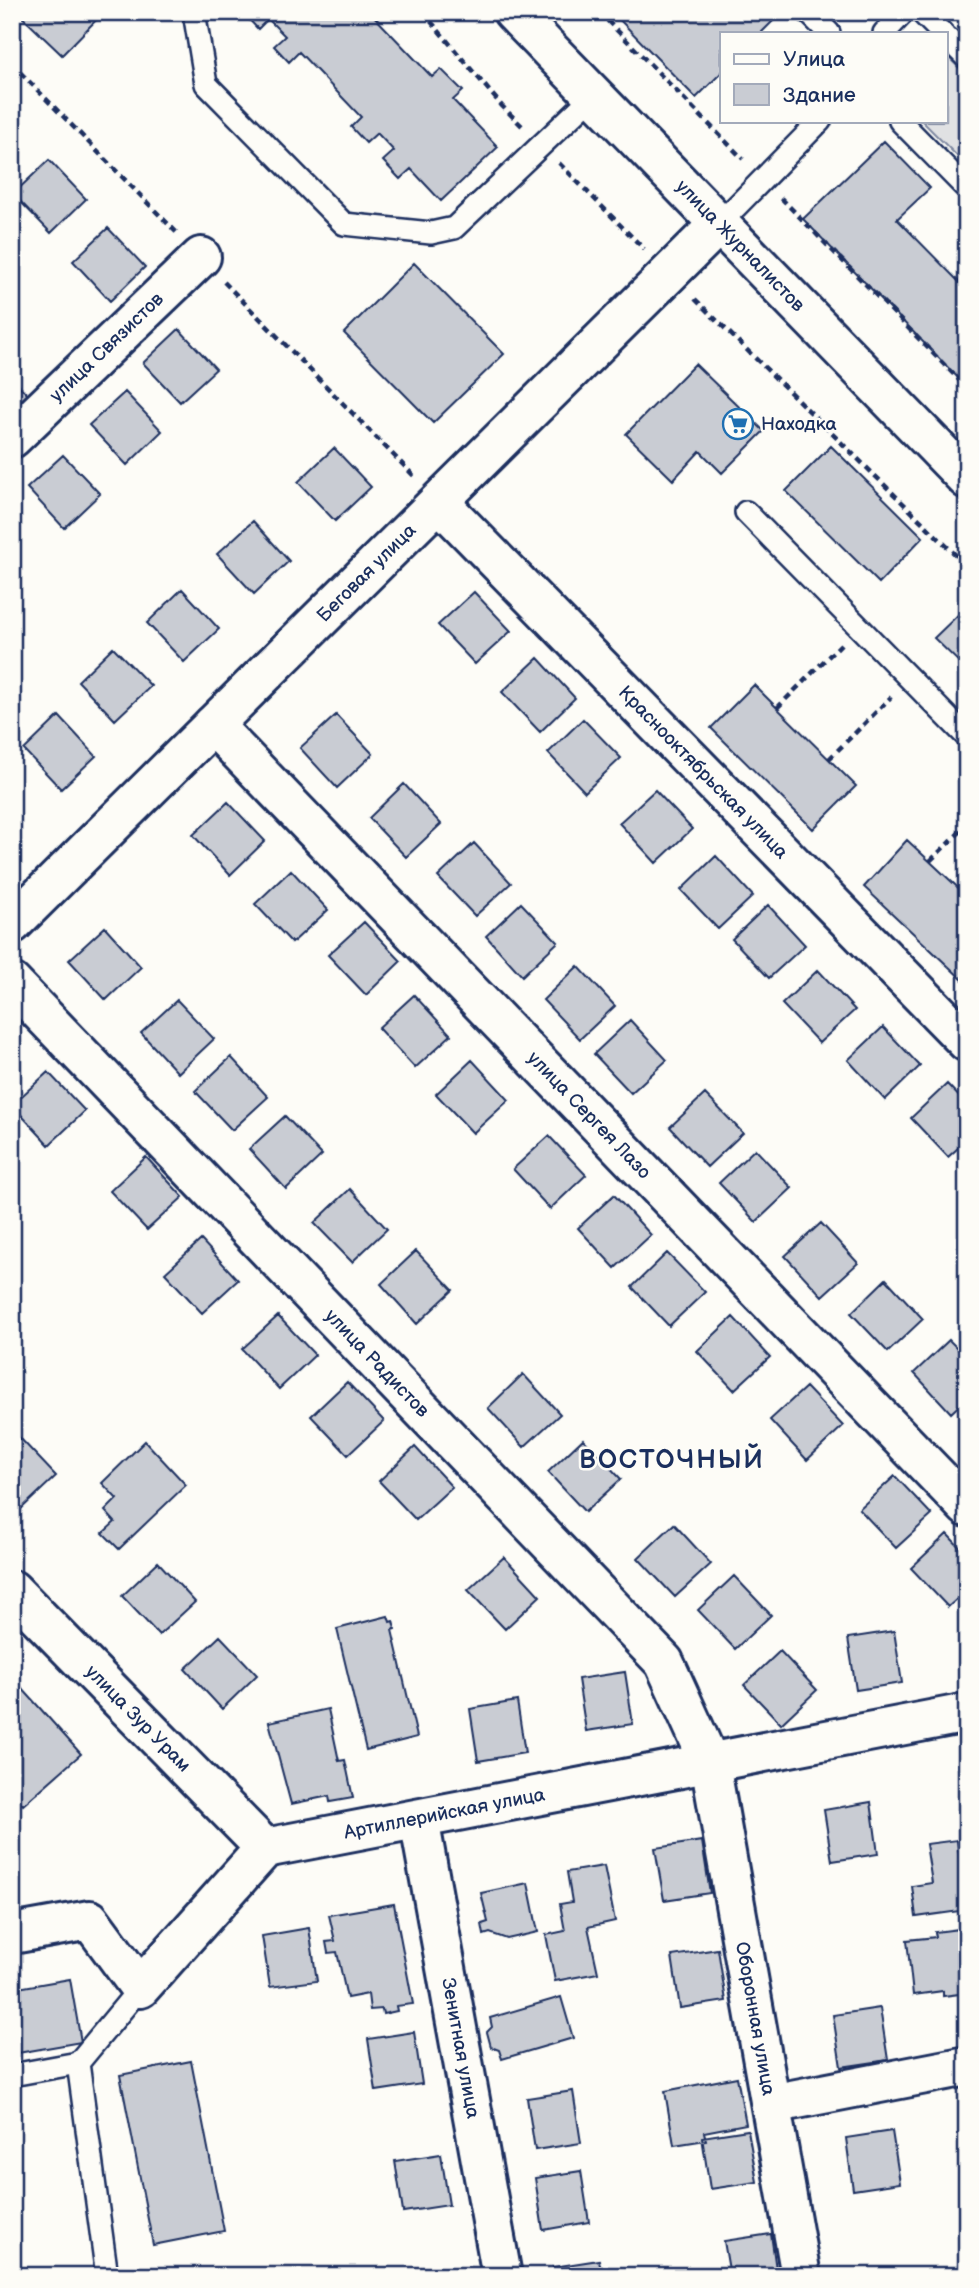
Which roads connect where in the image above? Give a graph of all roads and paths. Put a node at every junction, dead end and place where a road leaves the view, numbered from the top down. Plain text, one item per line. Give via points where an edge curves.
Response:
1 (194, 12) edge
2 (513, 12) edge
3 (808, 12) edge
4 (904, 12) edge
5 (921, 12) edge
6 (828, 32) edge
7 (885, 32) edge
8 (941, 32) edge
9 (948, 39) edge
10 (967, 58) edge
11 (594, 95) junction
12 (819, 122) edge
13 (901, 122) edge
14 (967, 189) edge
15 (720, 223) junction
16 (201, 257) dead end
17 (12, 438) edge
18 (967, 479) edge
19 (439, 502) junction
20 (746, 512) dead end
21 (858, 627) junction
22 (777, 708) dead end
23 (869, 719) dead end
24 (213, 725) junction
25 (967, 737) edge
26 (829, 759) dead end
27 (967, 825) edge
28 (930, 862) dead end
29 (12, 924) edge
30 (12, 983) edge
31 (967, 1042) edge
32 (967, 1507) edge
33 (12, 1590) edge
34 (967, 1713) edge
35 (710, 1763) junction
36 (419, 1819) junction
37 (265, 1848) junction
38 (12, 1934) edge
39 (139, 1988) junction
40 (78, 2063) junction
41 (967, 2066) edge
42 (12, 2075) edge
43 (771, 2104) junction
44 (107, 2276) edge
45 (502, 2276) edge
46 (801, 2276) edge

1 - 11 lane via 206,84 344,224 431,233 454,228
2 - 11 street, улица Журналистов
3 - 6 lane
4 - 7 lane
5 - 8 lane
9 - 10 lane
11 - 15 street, улица Журналистов
12 - 15 lane
13 - 14 lane
15 - 18 street, улица Журналистов
15 - 19 street, Беговая улица
16 - 17 street, улица Связистов
19 - 24 street, Беговая улица
19 - 31 street, Краснооктябрьская улица
20 - 21 lane
21 - 22 path
21 - 25 lane
23 - 26 path
24 - 29 street, Беговая улица
24 - 32 street, улица Сергея Лазо
27 - 28 path
30 - 35 street, улица Радистов via 664,1662
33 - 37 street, улица Зур Урам
34 - 35 street, Артиллерийская улица
35 - 36 street, Артиллерийская улица
35 - 43 street, Оборонная улица
36 - 37 street, Артиллерийская улица
36 - 45 street, Зенитная улица
37 - 39 street
38 - 39 street via 90,1920
39 - 40 lane
40 - 42 lane
40 - 44 lane
41 - 43 street
43 - 46 street, Оборонная улица

